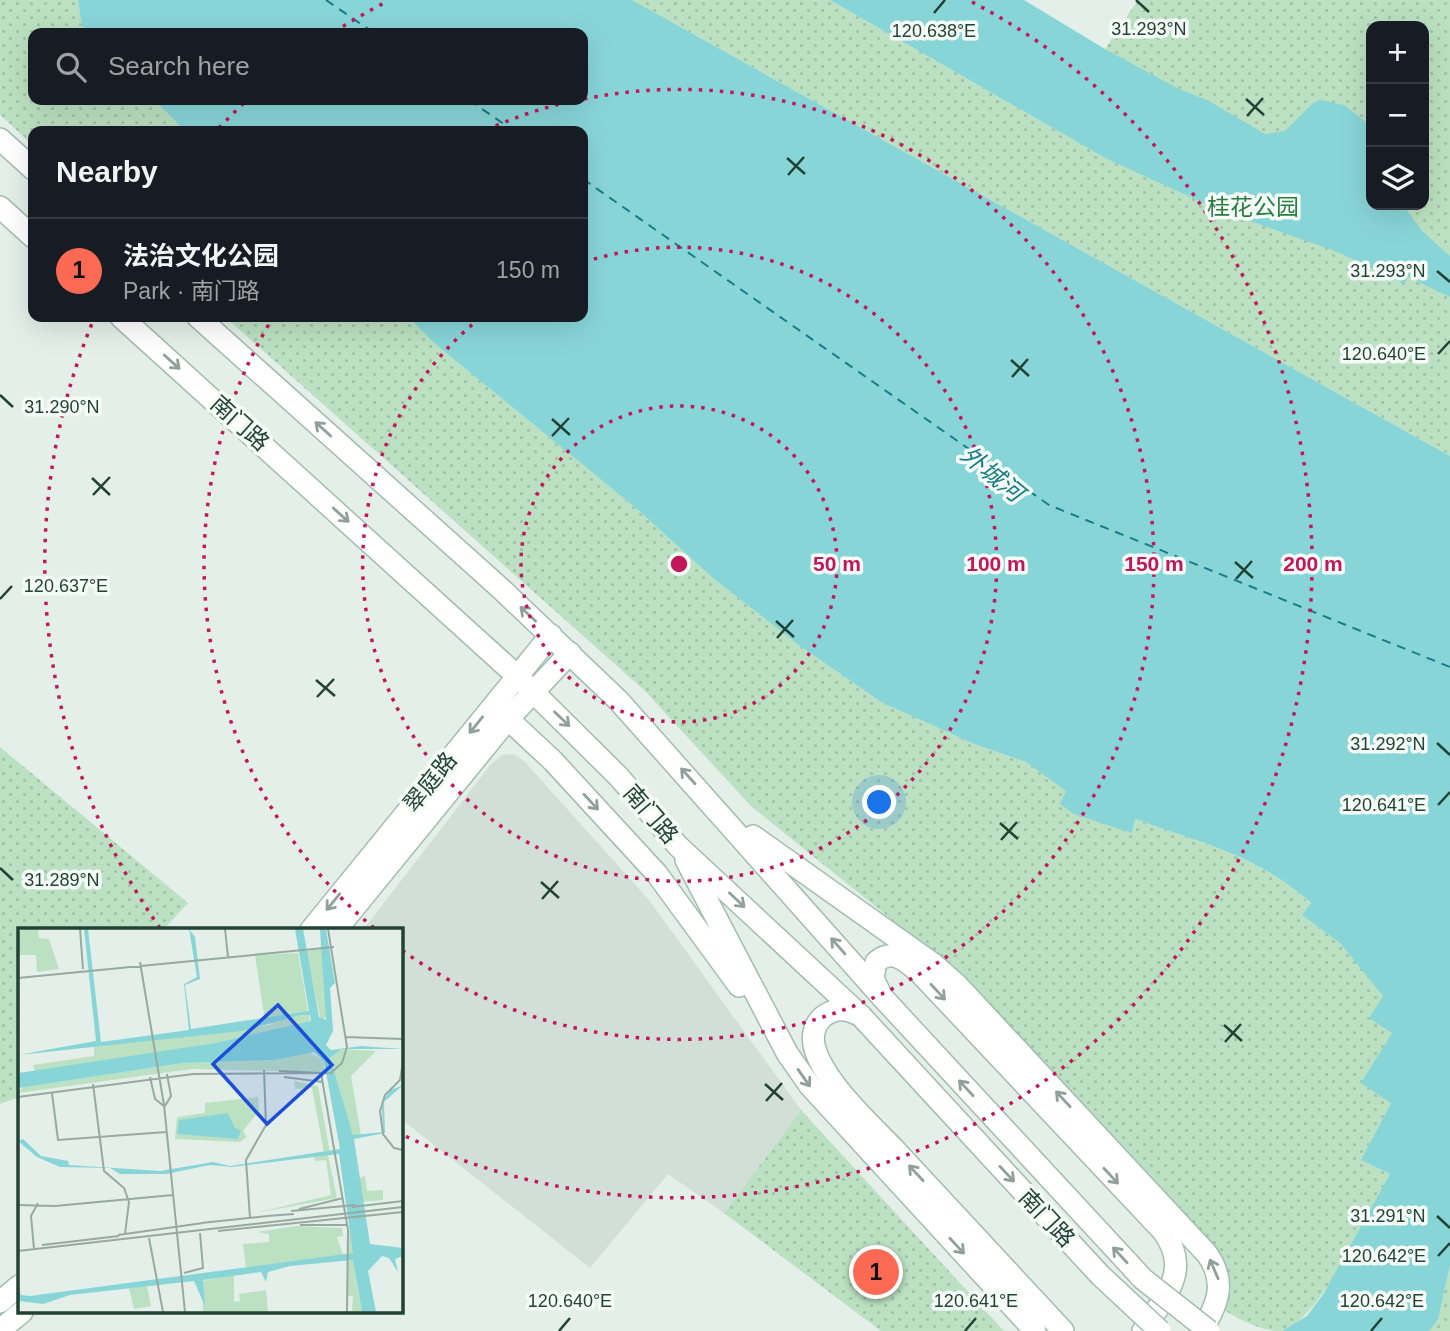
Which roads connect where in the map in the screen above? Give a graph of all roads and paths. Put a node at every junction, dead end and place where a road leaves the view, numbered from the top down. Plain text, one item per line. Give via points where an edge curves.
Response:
1 (0, 139) edge
2 (28, 164) edge
3 (0, 207) edge
4 (28, 232) edge
5 (127, 322) edge
6 (204, 322) edge
7 (551, 635) junction
8 (570, 653) junction
9 (516, 675) junction
10 (534, 692) junction
11 (508, 719) junction
12 (723, 814) junction
13 (678, 846) junction
14 (313, 928) edge
15 (338, 928) edge
16 (883, 998) junction
17 (861, 1016) junction
18 (787, 1053) junction
19 (18, 1287) edge
20 (0, 1302) edge
21 (20, 1314) edge
22 (0, 1330) edge
23 (1035, 1331) edge
24 (1063, 1331) edge
25 (1143, 1331) edge
26 (1160, 1331) edge
27 (1201, 1331) edge
28 (1209, 1331) edge

1 - 2 main road
3 - 4 main road
5 -> 9 main road, 南门路
7 -> 6 main road, 南门路
7 - 8 main road, 南门路
7 - 9 main road, 翠庭路
8 - 10 main road, 翠庭路
12 -> 8 main road, 南门路
9 - 10 main road, 南门路
9 -> 14 main road, 翠庭路
10 - 11 main road, 翠庭路
10 -> 13 main road, 南门路 via 619,777
11 - 15 main road, 翠庭路
11 -> 18 main road via 657,874
16 -> 12 main road, 南门路
27 -> 12 main road via 1219,1299 1217,1274 1207,1254 957,985
13 -> 17 main road, 南门路
13 - 18 main road
16 -> 25 main road via 873,978 874,967 886,956 898,956 921,974 1163,1231 1177,1257 1176,1274
28 -> 16 main road, 南门路, bridge via 1143,1279
24 -> 17 main road via 825,1071 813,1043 817,1024 837,1010
17 -> 26 main road, 南门路, bridge via 1122,1298
18 -> 23 main road via 810,1086
19 - 20 main road
21 - 22 main road

